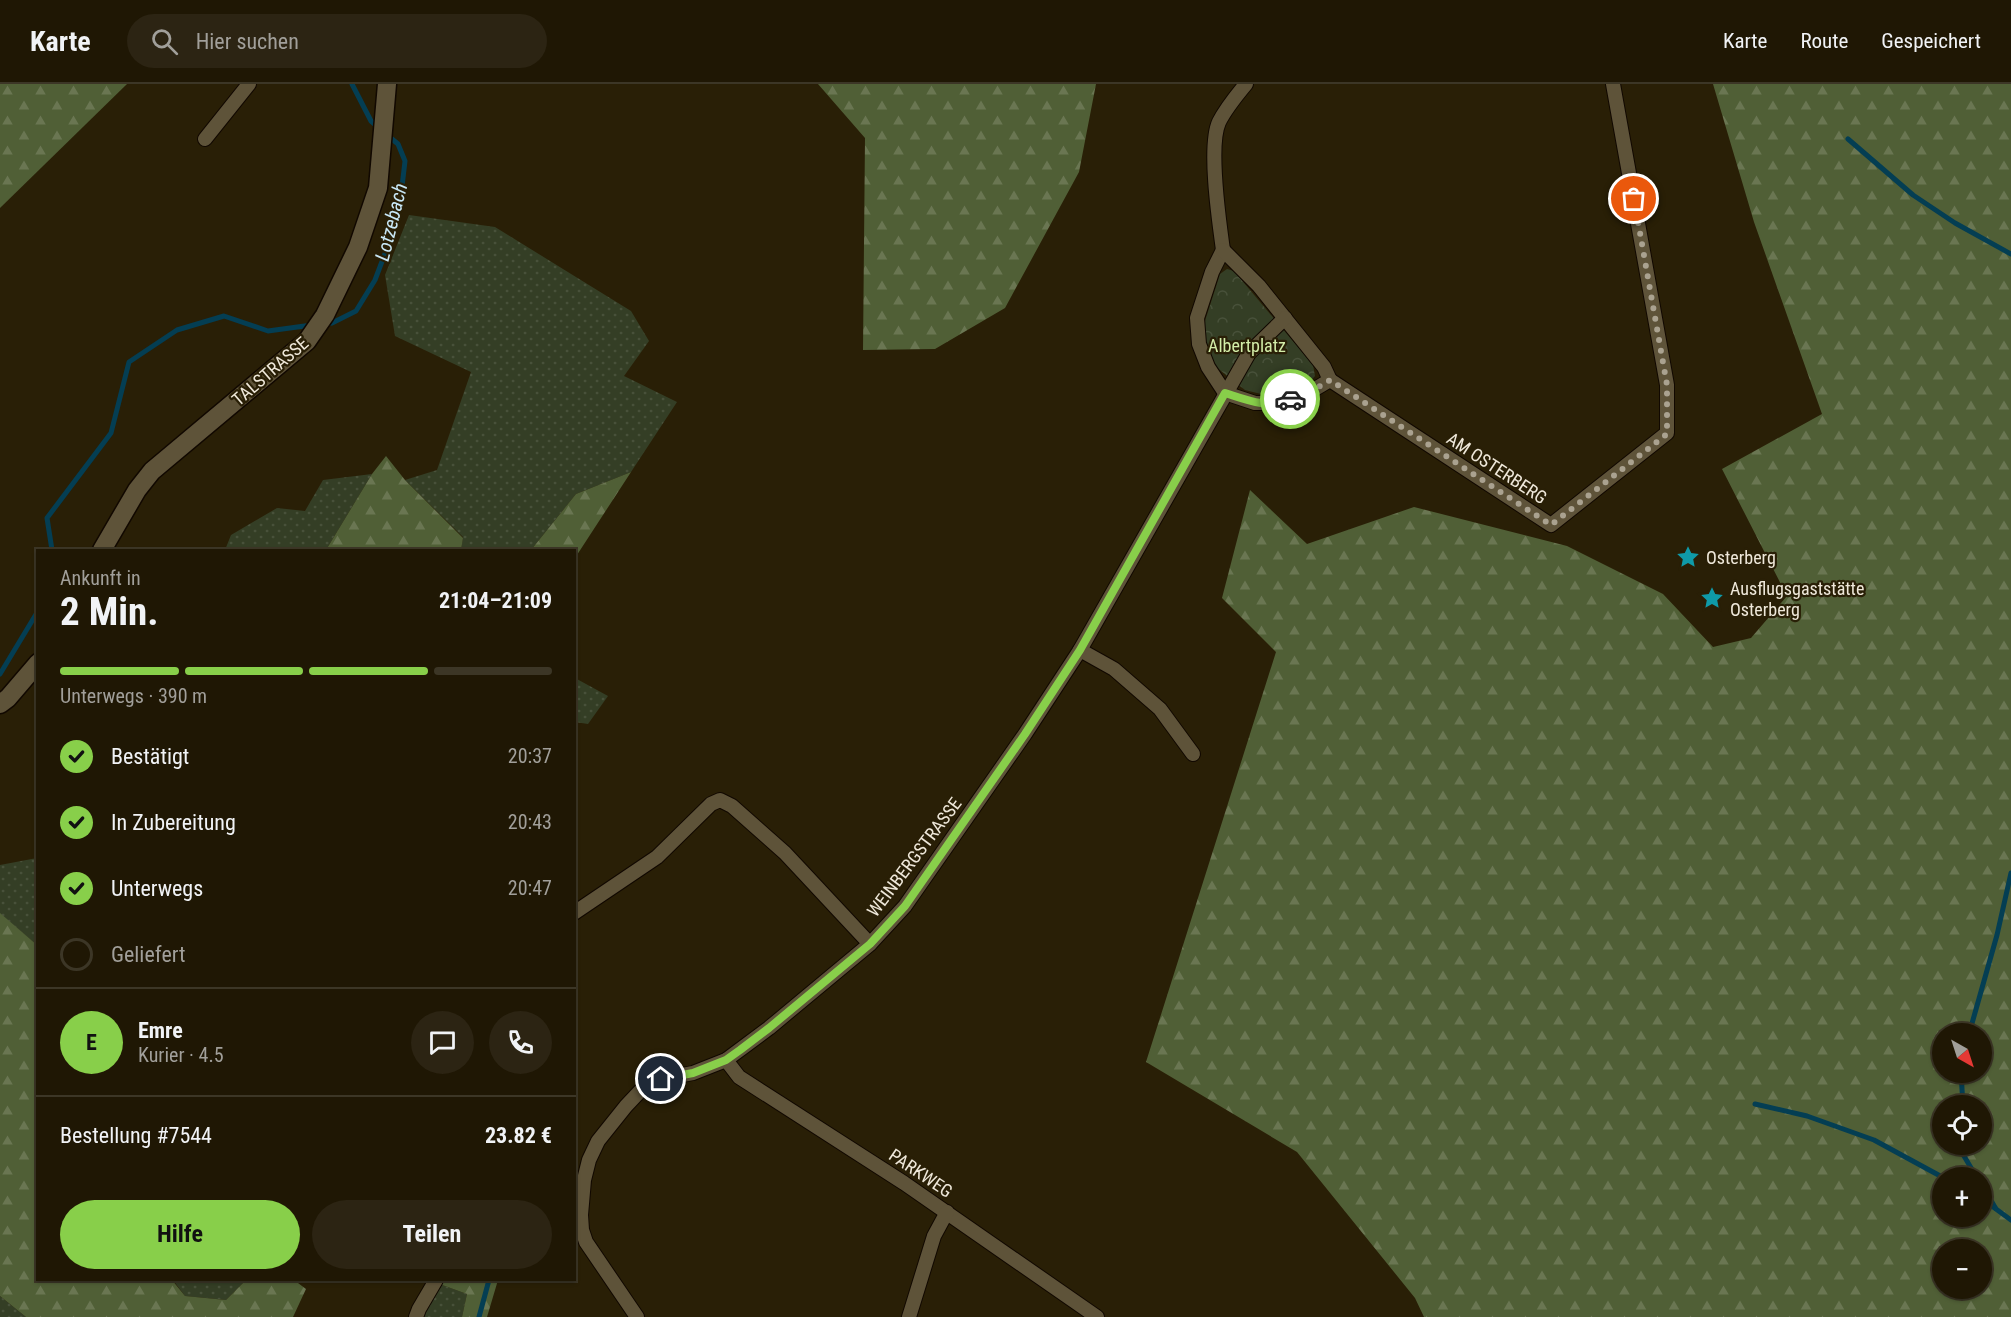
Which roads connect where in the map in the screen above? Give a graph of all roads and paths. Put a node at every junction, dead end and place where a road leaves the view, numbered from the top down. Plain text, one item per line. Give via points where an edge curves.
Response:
1 (249, 84) edge
2 (387, 84) edge
3 (1246, 84) edge
4 (1612, 84) edge
5 (205, 139) dead end
6 (1223, 250) junction
7 (1285, 318) junction
8 (1330, 380) junction
9 (1225, 393) junction
10 (103, 549) edge
11 (1080, 650) junction
12 (36, 665) edge
13 (0, 704) edge
14 (1193, 754) dead end
15 (576, 912) edge
16 (870, 944) junction
17 (726, 1060) junction
18 (579, 1179) edge
19 (947, 1212) junction
20 (435, 1281) edge
21 (416, 1317) edge
22 (637, 1317) edge
23 (909, 1317) edge
24 (1097, 1317) edge

1 - 5 street
2 - 10 street, TALSTRASSE via 378,188 358,247 325,315 307,341 152,471
3 - 6 street via 1218,124 1214,149
4 - 8 street, AM OSTERBERG via 1667,385 1667,434 1551,525
6 - 7 street via 1260,286
6 - 9 street via 1197,318 1198,344
7 - 8 street
7 - 9 street via 1249,353
8 - 9 street via 1281,403 1255,403
9 - 11 street, WEINBERGSTRASSE
11 - 14 street via 1114,669 1160,709
11 - 16 street, WEINBERGSTRASSE via 905,906
12 - 13 street
15 - 16 street via 657,857 711,804 720,800 732,806 784,853
16 - 17 street, WEINBERGSTRASSE
17 - 18 street, WEINBERGSTRASSE via 643,1088 598,1141
17 - 19 street, PARKWEG via 739,1077
18 - 22 street, WEINBERGSTRASSE via 586,1242
19 - 23 street via 934,1236
19 - 24 street, PARKWEG
20 - 21 street

